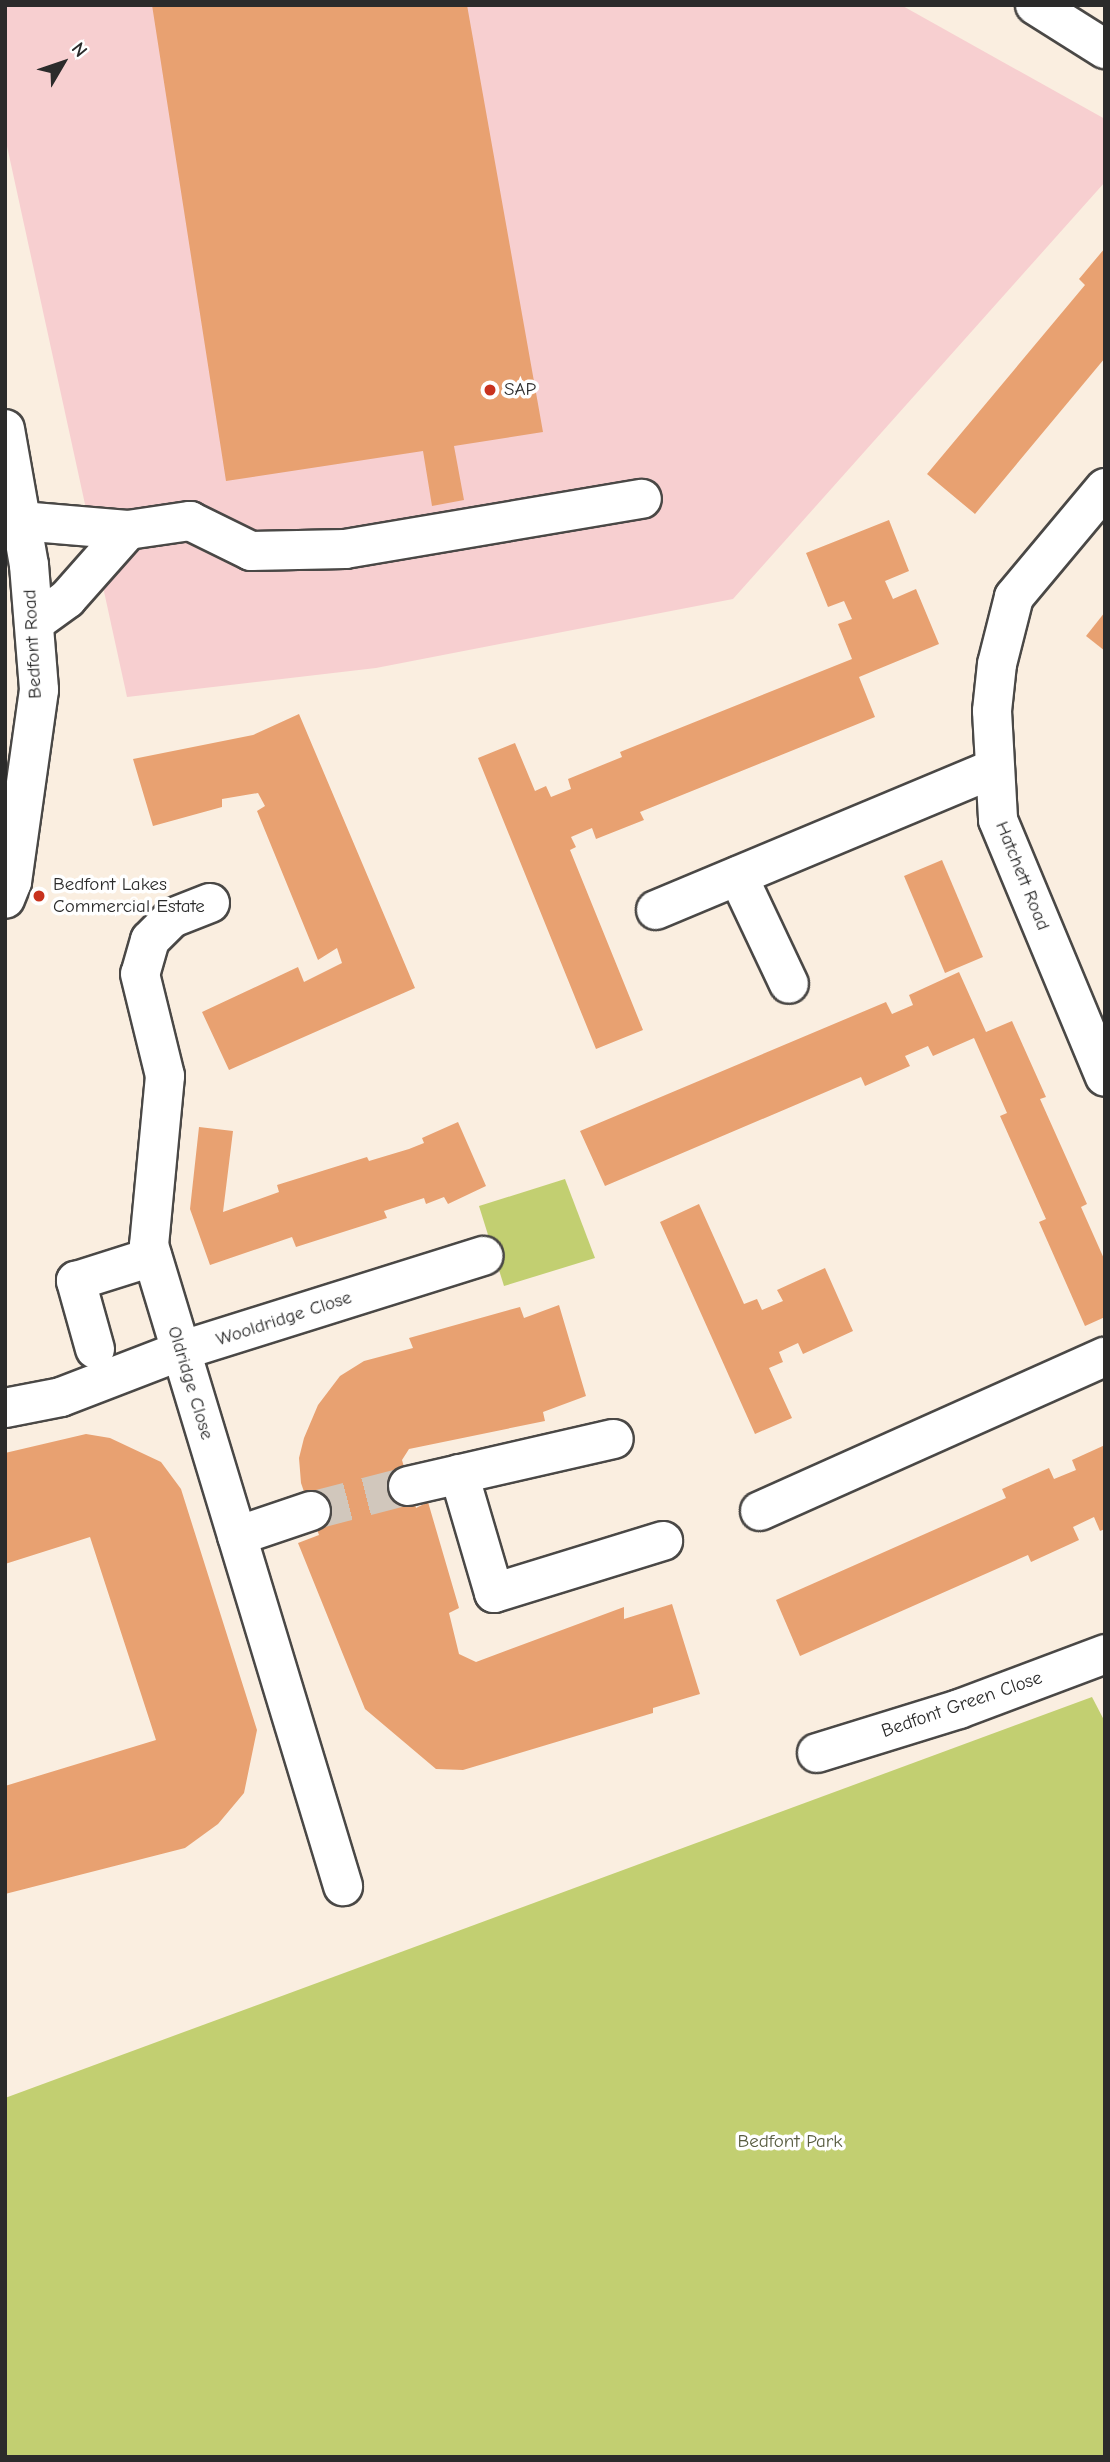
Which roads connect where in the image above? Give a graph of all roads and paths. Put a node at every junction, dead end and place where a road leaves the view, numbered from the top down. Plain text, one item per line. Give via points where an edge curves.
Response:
1 (1035, 5) edge
2 (1105, 48) edge
3 (5, 429) edge
4 (1105, 488) edge
5 (642, 499) dead end
6 (13, 525) edge
7 (128, 530) junction
8 (34, 623) junction
9 (993, 769) junction
10 (738, 876) junction
11 (5, 899) edge
12 (210, 903) dead end
13 (656, 910) dead end
14 (789, 984) dead end
15 (1105, 1077) edge
16 (484, 1256) dead end
17 (152, 1257) junction
18 (96, 1349) dead end
19 (180, 1351) junction
20 (1105, 1357) edge
21 (5, 1408) edge
22 (614, 1439) dead end
23 (459, 1474) junction
24 (408, 1486) tunnel mouth
25 (311, 1511) tunnel mouth
26 (760, 1511) dead end
27 (237, 1536) junction
28 (663, 1541) dead end
29 (1105, 1654) edge
30 (817, 1753) dead end
31 (343, 1886) dead end

1 - 2 street
3 - 6 street, Bedfont Road
4 - 9 street, Hatchett Road via 1014,597 997,664
5 - 7 street via 345,549 251,551 190,521
6 - 7 street
6 - 8 street, Bedfont Road
7 - 8 street via 67,599
8 - 11 street, Bedfont Road via 39,690 12,883
9 - 10 street
9 - 15 street, Hatchett Road via 998,820
10 - 13 street
10 - 14 street
12 - 17 street, Oldridge Close via 165,925 150,940 140,974 164,1076 149,1245
16 - 19 street, Wooldridge Close
17 - 18 street via 76,1281
17 - 19 street, Oldridge Close
19 - 21 street, Wooldridge Close via 61,1397
19 - 27 street, Oldridge Close
20 - 26 street
22 - 23 street
23 - 24 street
23 - 28 street via 494,1593
25 - 27 street
27 - 31 street, Oldridge Close
29 - 30 street, Bedfont Green Close via 958,1709

